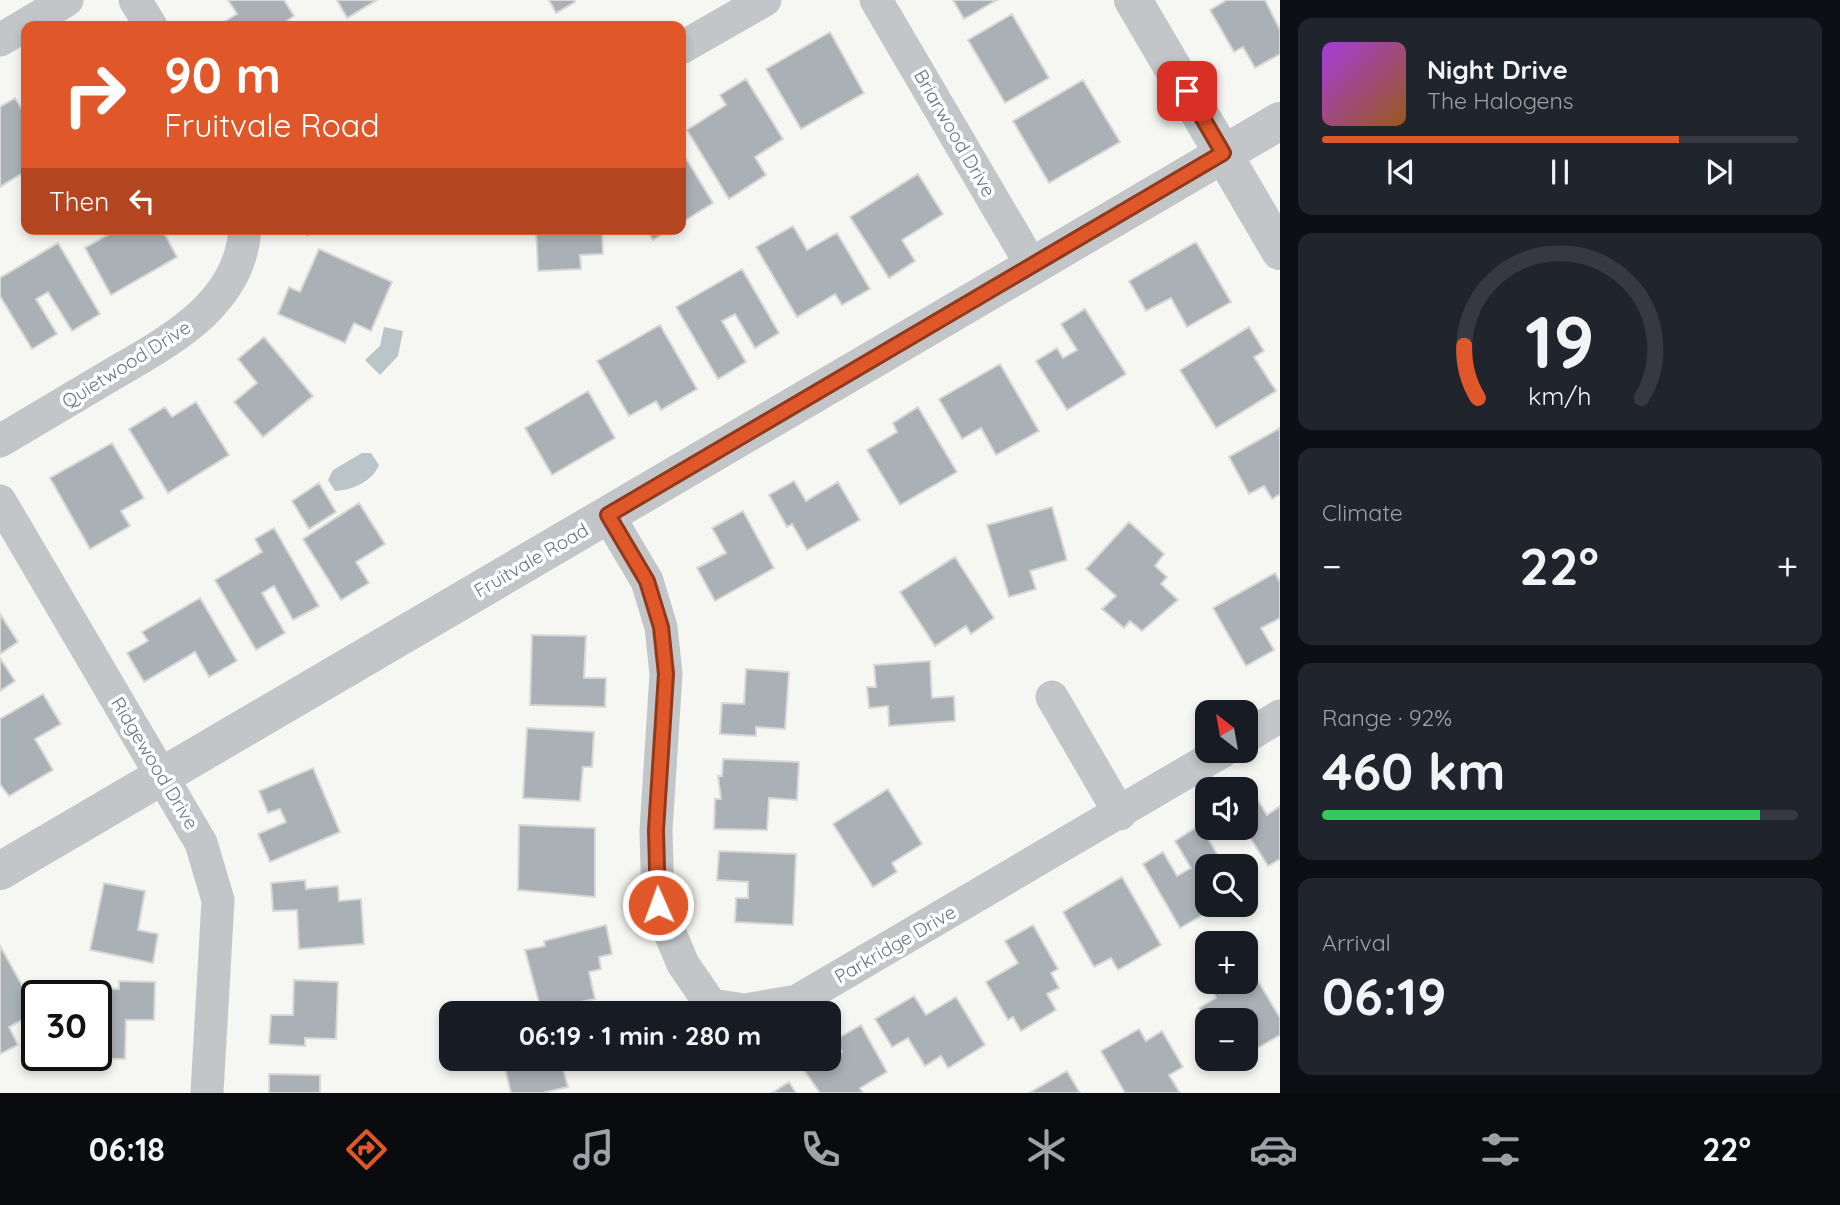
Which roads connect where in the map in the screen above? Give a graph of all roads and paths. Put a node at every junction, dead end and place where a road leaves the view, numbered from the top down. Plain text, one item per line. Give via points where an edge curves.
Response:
1 (68, 0) edge
2 (135, 0) edge
3 (765, 0) edge
4 (876, 0) edge
5 (1133, 0) edge
6 (32, 21) edge
7 (148, 21) edge
8 (21, 28) edge
9 (0, 40) edge
10 (686, 45) edge
11 (1280, 121) edge
12 (1223, 153) junction
13 (245, 235) edge
14 (1280, 251) edge
15 (1032, 266) junction
16 (0, 441) edge
17 (0, 501) edge
18 (608, 515) junction
19 (1052, 697) dead end
20 (1280, 716) edge
21 (1258, 730) edge
22 (1203, 763) edge
23 (161, 775) junction
24 (1120, 814) junction
25 (0, 871) edge
26 (704, 1001) edge
27 (797, 1001) edge
28 (207, 1093) edge

1 - 6 street
2 - 7 street
3 - 10 street
4 - 15 street, Briarwood Drive
5 - 12 street
8 - 9 street
11 - 12 street, Fruitvale Road
12 - 14 street
12 - 15 street, Fruitvale Road
13 - 16 street, Quietwood Drive via 244,249 228,285 192,324
15 - 18 street, Fruitvale Road
17 - 23 street, Ridgewood Drive
18 - 23 street, Fruitvale Road
18 - 26 street, Parkridge Drive via 647,581 661,627 666,674 656,830 658,905
19 - 24 street
20 - 21 street
22 - 24 street, Parkridge Drive
23 - 25 street, Fruitvale Road
23 - 28 street, Ridgewood Drive via 201,843 218,900
24 - 27 street, Parkridge Drive

